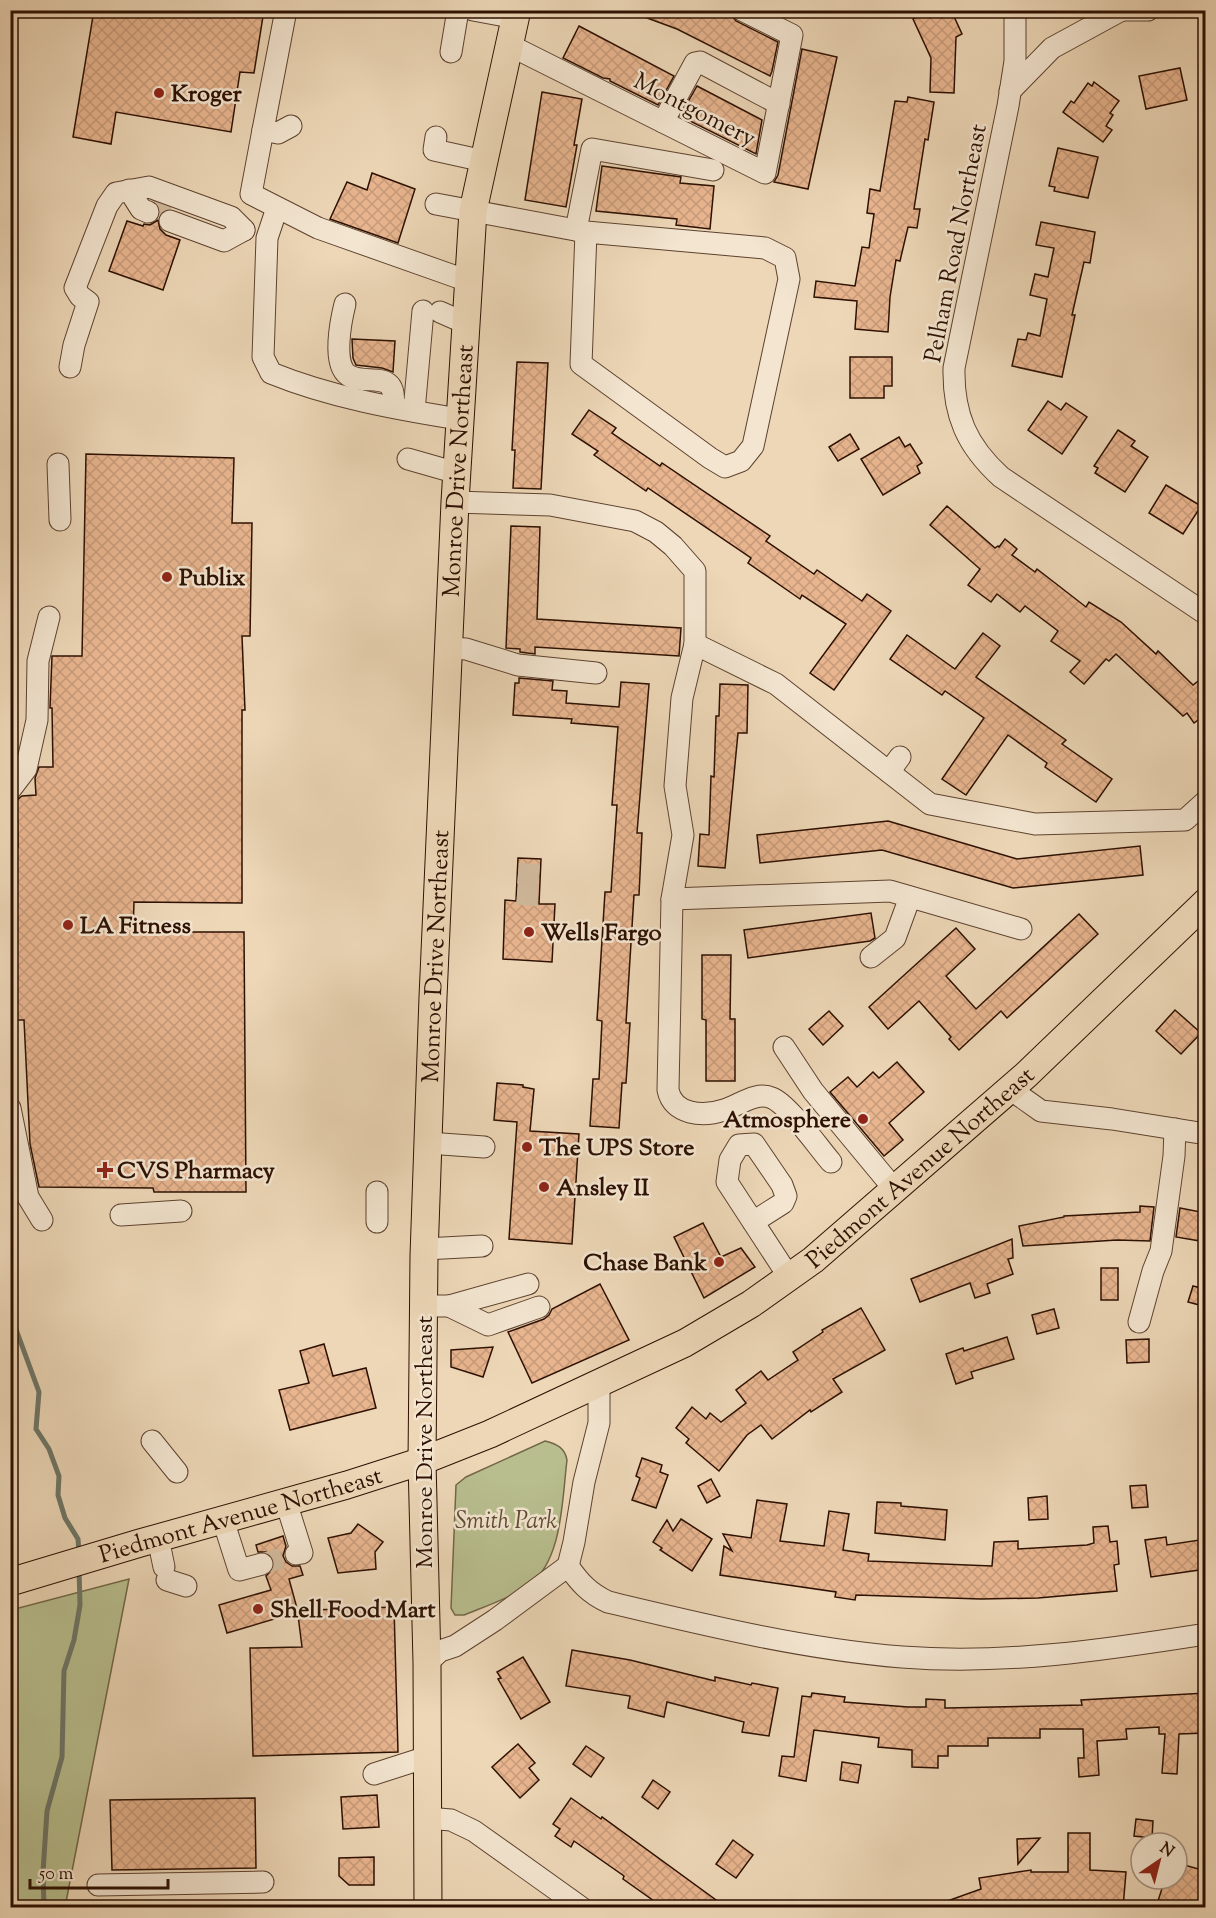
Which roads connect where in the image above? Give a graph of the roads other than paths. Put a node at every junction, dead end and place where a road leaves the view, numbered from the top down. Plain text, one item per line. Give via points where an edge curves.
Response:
1 (285, 10) edge
2 (458, 10) edge
3 (473, 10) edge
4 (742, 10) edge
5 (1015, 10) edge
6 (1109, 10) edge
7 (1148, 10) edge
8 (1120, 11) edge
9 (517, 14) edge
10 (509, 45) junction
11 (451, 52) dead end
12 (1010, 91) junction
13 (778, 104) junction
14 (663, 122) junction
15 (291, 126) dead end
16 (263, 130) junction
17 (436, 137) dead end
18 (484, 161) junction
19 (713, 170) dead end
20 (129, 190) junction
21 (436, 204) dead end
22 (150, 205) tunnel mouth
23 (277, 208) junction
24 (472, 211) junction
25 (173, 214) tunnel mouth
26 (244, 230) junction
27 (581, 231) junction
28 (267, 238) junction
29 (468, 281) junction
30 (345, 304) dead end
31 (465, 323) junction
32 (70, 368) dead end
33 (393, 406) junction
34 (414, 411) junction
35 (459, 418) junction
36 (408, 459) dead end
37 (58, 464) dead end
38 (457, 473) junction
39 (455, 502) junction
40 (60, 520) dead end
41 (1206, 614) edge
42 (50, 617) dead end
43 (695, 644) junction
44 (449, 648) junction
45 (596, 673) dead end
46 (10, 789) edge
47 (1206, 801) edge
48 (910, 897) junction
49 (672, 899) junction
50 (1206, 902) edge
51 (1022, 929) dead end
52 (871, 957) dead end
53 (784, 1047) dead end
54 (1010, 1089) junction
55 (10, 1108) edge
56 (1175, 1129) junction
57 (1206, 1134) edge
58 (428, 1143) junction
59 (484, 1147) dead end
60 (831, 1162) dead end
61 (895, 1190) junction
62 (377, 1192) dead end
63 (181, 1211) dead end
64 (121, 1215) dead end
65 (42, 1220) dead end
66 (377, 1222) dead end
67 (753, 1222) junction
68 (482, 1246) dead end
69 (424, 1249) junction
70 (789, 1277) junction
71 (528, 1284) dead end
72 (437, 1306) junction
73 (539, 1307) dead end
74 (1139, 1322) dead end
75 (599, 1384) junction
76 (152, 1441) dead end
77 (422, 1461) junction
78 (177, 1472) dead end
79 (286, 1502) junction
80 (223, 1520) junction
81 (149, 1540) junction
82 (296, 1554) dead end
83 (262, 1564) tunnel mouth
84 (568, 1566) junction
85 (172, 1578) dead end
86 (15, 1580) edge
87 (1206, 1634) edge
88 (427, 1662) junction
89 (427, 1757) junction
90 (375, 1774) dead end
91 (426, 1818) junction
92 (263, 1882) dead end
93 (98, 1885) dead end
94 (428, 1908) edge
95 (582, 1908) edge

1 - 16 street
2 - 11 street
3 - 9 street
4 - 13 street, Montgomery via 792,35
5 - 12 street, Pelham Road Northeast via 1015,61
6 - 8 street
7 - 8 street
8 - 12 street via 1052,48
9 - 10 main road, Monroe Drive Northeast
10 - 14 street, Montgomery
10 - 18 main road, Monroe Drive Northeast
12 - 41 street, Pelham Road Northeast via 954,368 960,418 983,461 1001,477
13 - 14 street via 700,62 695,63
13 - 14 street, Montgomery via 765,173
15 - 16 street via 278,134
16 - 23 street via 251,194
17 - 18 street via 434,150
18 - 24 main road, Monroe Drive Northeast
19 - 27 street via 592,149
20 - 22 street
20 - 26 street via 149,187 231,217
20 - 32 street via 116,193 106,206 75,288 88,302
21 - 24 street
23 - 28 street
23 - 29 street via 318,228
24 - 27 street
24 - 29 main road, Monroe Drive Northeast
25 - 26 street
26 - 28 street
27 - 27 street via 765,248 785,258 789,279 758,424 753,446 741,461 725,467 710,458 581,364
28 - 33 street via 254,351 271,373 286,379
29 - 31 main road, Monroe Drive Northeast
30 - 33 street via 339,348 341,367 354,378 387,383 394,396
31 - 34 street via 432,311
31 - 35 main road, Monroe Drive Northeast
33 - 34 street
34 - 35 street
35 - 38 main road, Monroe Drive Northeast
36 - 38 street
37 - 40 street
38 - 39 main road, Monroe Drive Northeast
39 - 43 street via 550,505 635,521 656,532 695,571
39 - 44 main road, Monroe Drive Northeast
42 - 46 street via 38,661 37,720 26,769
43 - 47 street via 776,684 895,765 930,804 1035,824 1185,820
43 - 49 street via 682,698 675,786 683,836
44 - 45 street via 466,649 518,665
44 - 58 main road, Monroe Drive Northeast
48 - 49 street via 890,891
48 - 51 street
48 - 52 street via 895,938
49 - 60 street via 670,1099 686,1112 700,1113 770,1097 784,1106
50 - 54 main road, Piedmont Avenue Northeast
53 - 61 street via 813,1091
54 - 56 street via 1041,1111
54 - 61 main road, Piedmont Avenue Northeast
55 - 65 street via 28,1197
56 - 57 street
56 - 74 street via 1161,1251
58 - 59 street
58 - 69 main road, Monroe Drive Northeast
61 - 70 main road, Piedmont Avenue Northeast
62 - 66 street
63 - 64 street
67 - 67 street via 727,1182 730,1160 739,1145 754,1144 786,1196 783,1203
67 - 70 street
68 - 69 street
69 - 72 main road, Monroe Drive Northeast
70 - 75 main road, Piedmont Avenue Northeast via 685,1343
71 - 72 street
72 - 73 street via 488,1325
72 - 77 main road, Monroe Drive Northeast
75 - 77 main road, Piedmont Avenue Northeast
75 - 84 street via 599,1423
76 - 78 street
77 - 79 main road, Piedmont Avenue Northeast
77 - 88 main road, Monroe Drive Northeast
79 - 80 main road, Piedmont Avenue Northeast
79 - 82 street via 302,1553
80 - 81 main road, Piedmont Avenue Northeast
80 - 83 street via 239,1570
81 - 85 street
81 - 86 main road, Piedmont Avenue Northeast
84 - 87 street via 583,1588 608,1602 782,1641 903,1657 1049,1656
84 - 88 street via 495,1620
88 - 89 main road, Monroe Drive Northeast
89 - 90 street
89 - 91 main road, Monroe Drive Northeast
91 - 94 main road, Monroe Drive Northeast
91 - 95 street via 451,1820 474,1831
92 - 93 street

